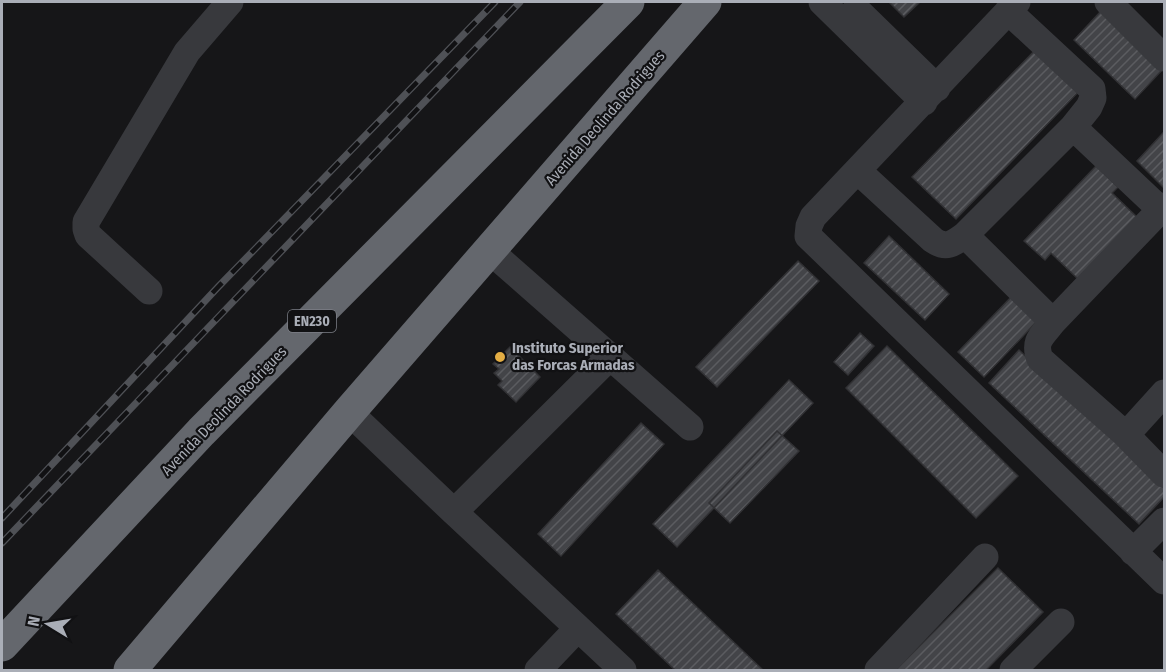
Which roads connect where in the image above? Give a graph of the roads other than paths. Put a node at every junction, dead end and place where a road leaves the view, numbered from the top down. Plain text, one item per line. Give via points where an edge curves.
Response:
1 (230, 2) edge
2 (627, 2) edge
3 (705, 2) edge
4 (822, 2) edge
5 (849, 2) edge
6 (1108, 2) edge
7 (1012, 6) edge
8 (1164, 58) edge
9 (930, 95) junction
10 (1073, 127) junction
11 (858, 171) junction
12 (1163, 208) edge
13 (964, 235) junction
14 (490, 251) junction
15 (149, 291) dead end
16 (1053, 322) junction
17 (611, 356) junction
18 (1164, 393) edge
19 (349, 412) junction
20 (690, 428) dead end
21 (1126, 435) junction
22 (1164, 474) edge
23 (454, 512) junction
24 (1164, 521) edge
25 (1133, 552) junction
26 (985, 557) dead end
27 (1164, 581) edge
28 (1061, 622) dead end
29 (578, 628) junction
30 (2, 645) edge
31 (130, 670) edge
32 (538, 670) edge
33 (623, 670) edge
34 (878, 670) edge
35 (1013, 670) edge

1 - 15 street via 188,52 86,222 88,235
2 - 30 highway, Avenida Deolinda Rodrigues / EN230 via 201,432
3 - 14 highway, Avenida Deolinda Rodrigues
4 - 9 street
5 - 9 street
6 - 8 street
7 - 9 street
7 - 10 street via 1092,89 1089,107
9 - 11 street
10 - 12 street
10 - 13 street
11 - 13 street via 940,245 951,245
11 - 25 street via 813,217 808,236
12 - 16 street
13 - 16 street
14 - 17 street
14 - 19 highway, Avenida Deolinda Rodrigues
16 - 21 street via 1037,342 1040,359
17 - 20 street
17 - 23 street
18 - 21 street
19 - 23 street
19 - 31 highway, Avenida Deolinda Rodrigues
21 - 22 street
23 - 29 street
24 - 25 street
25 - 27 street
26 - 34 street
28 - 35 street
29 - 32 street
29 - 33 street

